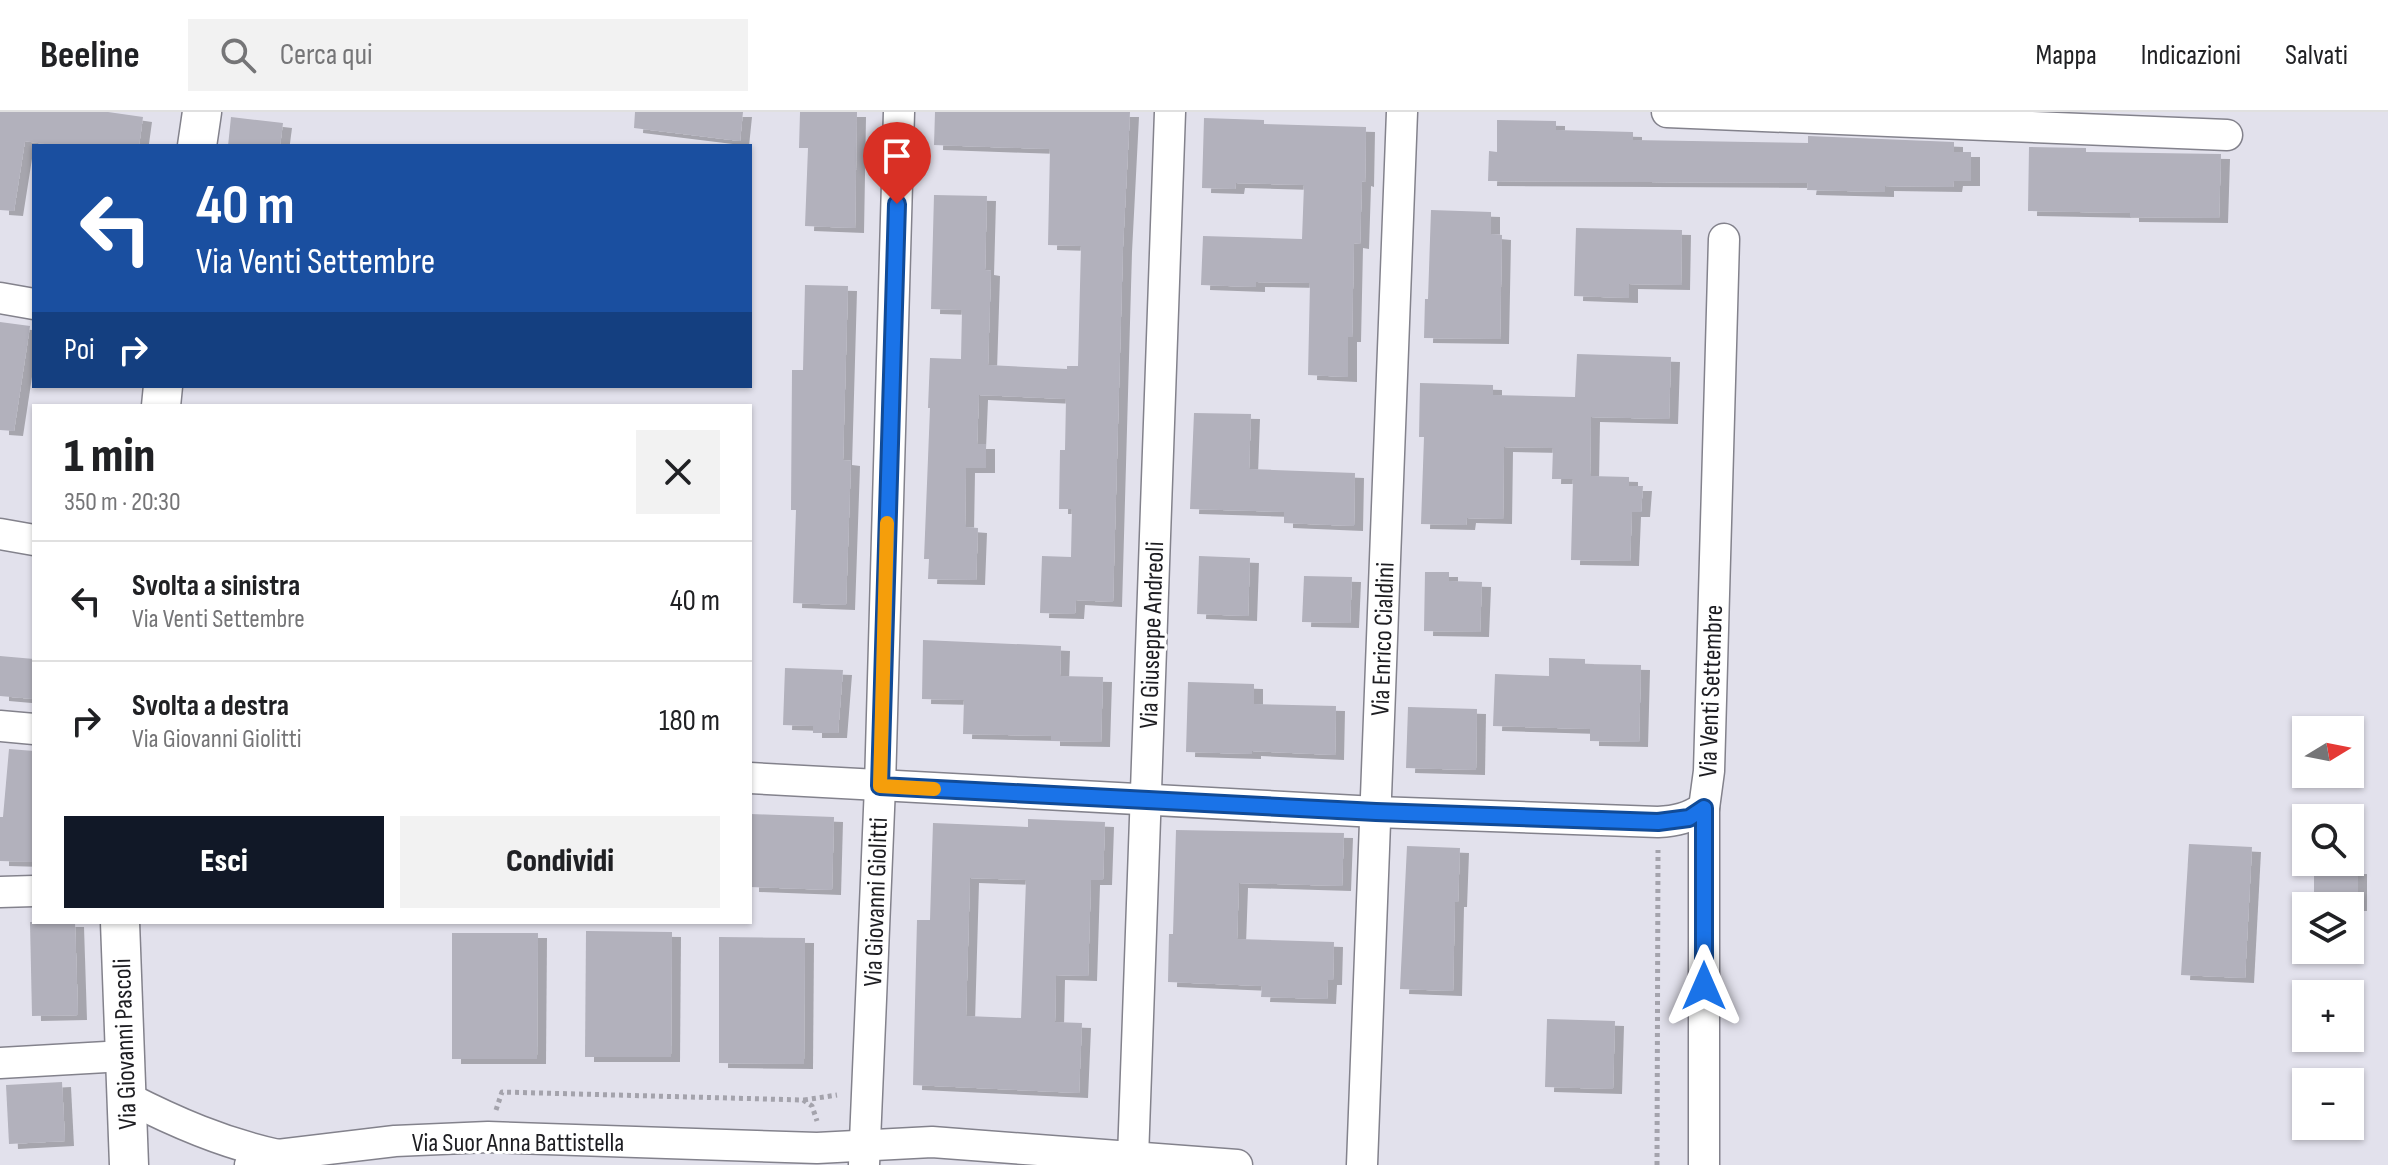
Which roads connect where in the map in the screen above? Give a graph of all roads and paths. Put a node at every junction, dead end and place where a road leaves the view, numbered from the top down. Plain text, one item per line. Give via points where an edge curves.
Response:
1 (202, 112) edge
2 (899, 112) edge
3 (1170, 112) edge
4 (1402, 112) edge
5 (1667, 112) edge
6 (2227, 135) dead end
7 (197, 144) edge
8 (1724, 239) dead end
9 (0, 298) edge
10 (32, 304) edge
11 (0, 534) edge
12 (32, 540) edge
13 (0, 726) edge
14 (32, 729) edge
15 (752, 778) edge
16 (880, 786) junction
17 (1145, 800) junction
18 (1704, 808) junction
19 (1376, 812) junction
20 (1658, 822) junction
21 (32, 891) edge
22 (0, 892) edge
23 (120, 924) edge
24 (124, 1056) junction
25 (0, 1063) edge
26 (845, 1094) dead end
27 (126, 1097) junction
28 (803, 1100) junction
29 (817, 1132) dead end
30 (488, 1137) junction
31 (620, 1153) edge
32 (865, 1155) edge
33 (1133, 1158) junction
34 (264, 1160) edge
35 (129, 1165) edge
36 (1237, 1165) edge
37 (1362, 1165) edge
38 (1657, 1165) edge
39 (1704, 1165) edge

1 - 7 street
2 - 16 street, Via Giovanni Giolitti
3 - 17 street, Via Giuseppe Andreoli
4 - 19 street, Via Enrico Cialdini
5 - 6 street
8 - 18 street, Via Venti Settembre
9 - 10 street
11 - 12 street
13 - 14 street
15 - 16 street, Via Venti Settembre
16 - 17 street, Via Venti Settembre
16 - 32 street, Via Giovanni Giolitti
17 - 19 street, Via Venti Settembre
17 - 33 street, Via Giuseppe Andreoli
18 - 20 street, Via Venti Settembre via 1689,818
18 - 39 street
19 - 20 street, Via Venti Settembre
19 - 37 street, Via Enrico Cialdini
20 - 38 path
21 - 22 street
23 - 24 street, Via Giovanni Pascoli
24 - 25 street
24 - 27 street, Via Giovanni Pascoli
26 - 28 path
27 - 34 street, Via Suor Anna Battistella
27 - 35 street, Via Giovanni Pascoli
28 - 29 path via 816,1114
28 - 30 path via 502,1092
30 - 31 street, Via Suor Anna Battistella
30 - 34 street, Via Suor Anna Battistella via 395,1141
31 - 32 street, Via Suor Anna Battistella via 817,1148
32 - 33 street, Via Suor Anna Battistella via 932,1142
33 - 36 street, Via Suor Anna Battistella

